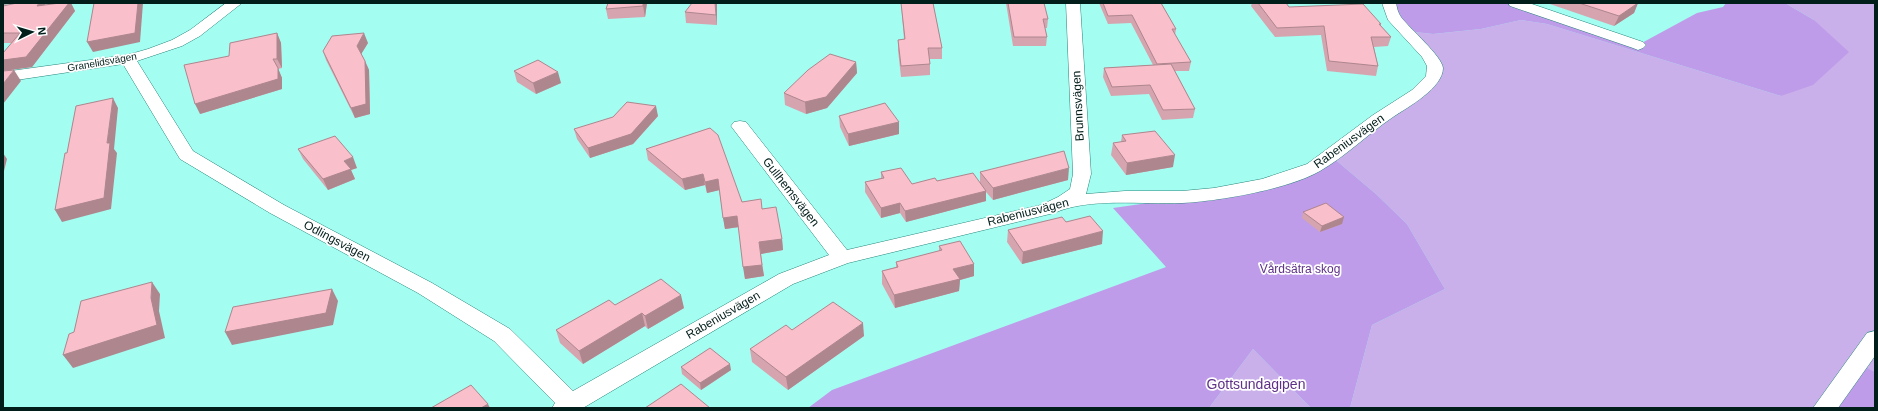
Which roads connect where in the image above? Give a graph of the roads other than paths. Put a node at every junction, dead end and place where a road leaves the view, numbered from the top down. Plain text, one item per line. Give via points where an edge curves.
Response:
1 (235, 3) edge
2 (1073, 3) edge
3 (1389, 3) edge
4 (1515, 3) edge
5 (1638, 45) dead end
6 (128, 59) junction
7 (3, 77) edge
8 (740, 126) dead end
9 (1065, 201) junction
10 (842, 258) junction
11 (1875, 339) edge
12 (567, 406) edge
13 (1825, 408) edge

1 - 6 street, Granelidsvägen via 195,33
2 - 9 street, Brunnsvägen via 1082,174 1078,190
3 - 9 street, Rabeniusvägen via 1393,17 1435,66 1434,77 1418,93 1312,168 1266,184 1214,194
4 - 5 street
6 - 7 street, Granelidsvägen
6 - 12 street, Odlingsvägen via 186,155 277,209 425,288 502,335
8 - 10 street, Gullhemsvägen
9 - 10 street, Rabeniusvägen via 1047,209
10 - 12 street, Rabeniusvägen via 786,279
11 - 13 street

